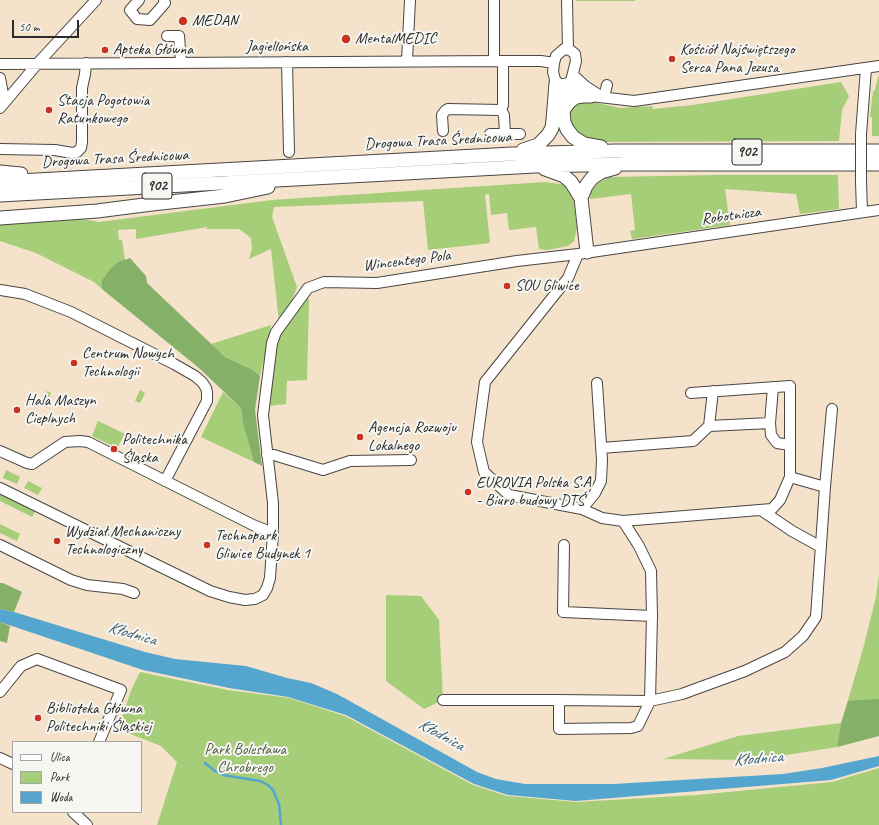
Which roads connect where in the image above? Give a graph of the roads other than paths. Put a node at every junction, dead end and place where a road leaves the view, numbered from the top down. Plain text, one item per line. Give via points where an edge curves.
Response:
1 (96, 0) edge
2 (139, 0) edge
3 (164, 0) edge
4 (410, 0) edge
5 (494, 0) edge
6 (567, 0) edge
7 (167, 36) dead end
8 (568, 49) junction
9 (408, 61) junction
10 (498, 61) junction
11 (181, 62) junction
12 (287, 62) junction
13 (38, 63) junction
14 (86, 63) junction
15 (554, 63) junction
16 (0, 64) edge
17 (879, 66) edge
18 (866, 68) junction
19 (0, 78) edge
20 (566, 82) junction
21 (607, 85) dead end
22 (599, 97) junction
23 (0, 107) edge
24 (501, 110) junction
25 (563, 110) junction
26 (443, 131) dead end
27 (490, 134) dead end
28 (505, 134) junction
29 (520, 134) dead end
30 (0, 149) edge
31 (616, 151) junction
32 (879, 151) edge
33 (289, 152) dead end
34 (512, 154) junction
35 (628, 164) junction
36 (879, 164) edge
37 (535, 166) junction
38 (0, 172) edge
39 (84, 178) junction
40 (315, 178) junction
41 (0, 182) edge
42 (0, 194) edge
43 (581, 198) junction
44 (879, 210) edge
45 (862, 212) junction
46 (0, 218) edge
47 (583, 253) junction
48 (0, 290) edge
49 (597, 383) dead end
50 (772, 387) junction
51 (713, 391) junction
52 (691, 393) dead end
53 (832, 409) dead end
54 (770, 423) junction
55 (709, 426) junction
56 (790, 445) junction
57 (601, 448) junction
58 (0, 451) edge
59 (267, 455) junction
60 (410, 460) dead end
61 (790, 477) junction
62 (165, 481) junction
63 (825, 487) junction
64 (0, 488) edge
65 (582, 509) junction
66 (761, 510) junction
67 (623, 521) junction
68 (273, 532) junction
69 (0, 545) edge
70 (564, 545) dead end
71 (821, 547) junction
72 (134, 593) dead end
73 (652, 616) junction
74 (0, 692) edge
75 (442, 700) dead end
76 (559, 700) junction
77 (650, 701) junction
78 (99, 741) edge
79 (0, 758) edge
80 (12, 764) edge
81 (74, 813) edge
82 (87, 825) edge

1 - 13 street
2 - 3 street via 130,10 138,18 150,20 165,3
4 - 9 street
5 - 10 street
6 - 8 street
7 - 11 street via 179,36
8 - 15 street via 560,52
8 - 20 street via 574,54 576,61
9 - 10 street, Jagiellońska
9 - 12 street, Jagiellońska
10 - 15 street, Jagiellońska
10 - 24 street via 503,105
11 - 12 street, Jagiellońska
11 - 14 street, Jagiellońska
12 - 33 street
13 - 14 street, Jagiellońska
13 - 16 street, Jagiellońska
13 - 23 street
14 - 30 street via 82,88 81,148 72,153 55,150
15 - 20 street via 553,72
17 - 18 street
18 - 22 street via 643,101
18 - 45 street, bridge via 860,181
19 - 23 street via 3,94
20 - 22 street via 576,90
20 - 25 main road
20 - 34 main road via 548,135 538,145
21 - 22 street
22 - 25 main road via 576,97
24 - 26 street via 448,109 442,115
24 - 28 street via 504,115
25 - 31 main road via 566,126 573,138 584,144
27 - 28 street
28 - 29 street
31 - 32 main road, Drogowa Trasa Średnicowa / 902
31 - 34 main road, Drogowa Trasa Średnicowa / 902
34 - 39 main road, Drogowa Trasa Średnicowa / 902
35 - 36 main road, Drogowa Trasa Średnicowa / 902
35 - 37 main road, Drogowa Trasa Średnicowa / 902
35 - 43 main road via 601,172 592,178
37 - 40 main road, Drogowa Trasa Średnicowa / 902
37 - 43 main road via 564,176
38 - 39 main road
39 - 41 main road, Drogowa Trasa Średnicowa / 902
40 - 42 main road, Drogowa Trasa Średnicowa / 902
40 - 46 main road via 226,196
43 - 47 main road
44 - 45 street, Robotnicza
45 - 47 street, Robotnicza
47 - 59 street, Wincentego Pola via 377,283 324,282 308,288 276,332 272,343 263,415
47 - 65 street via 568,278 485,382 477,442 484,472 509,496
48 - 62 street via 25,294 73,314 174,364 202,382 208,392 207,401
49 - 57 street
50 - 51 street
50 - 54 street
50 - 56 street via 790,386
51 - 52 street
51 - 55 street
53 - 63 street
54 - 55 street
54 - 56 street via 770,434 777,443
55 - 57 street via 693,441
56 - 61 street
57 - 65 street via 601,481
58 - 62 street via 32,464 65,442 88,442
59 - 60 street via 323,470 350,461
59 - 68 street, Wincentego Pola via 273,503
61 - 63 street
61 - 66 street via 780,500 772,509
62 - 68 street via 253,525
63 - 71 street
64 - 68 street, Wincentego Pola via 210,591 245,600 263,595 267,588
65 - 67 street via 602,518
66 - 67 street
66 - 71 street
67 - 73 street via 651,571
69 - 72 street via 71,580
70 - 73 street via 563,612
71 - 77 street via 816,617 803,636 785,652 745,671 682,694
73 - 77 street
74 - 78 street via 21,666 36,659 121,690
75 - 76 street
76 - 77 street
76 - 77 street via 559,729 638,726
79 - 80 street
81 - 82 street

